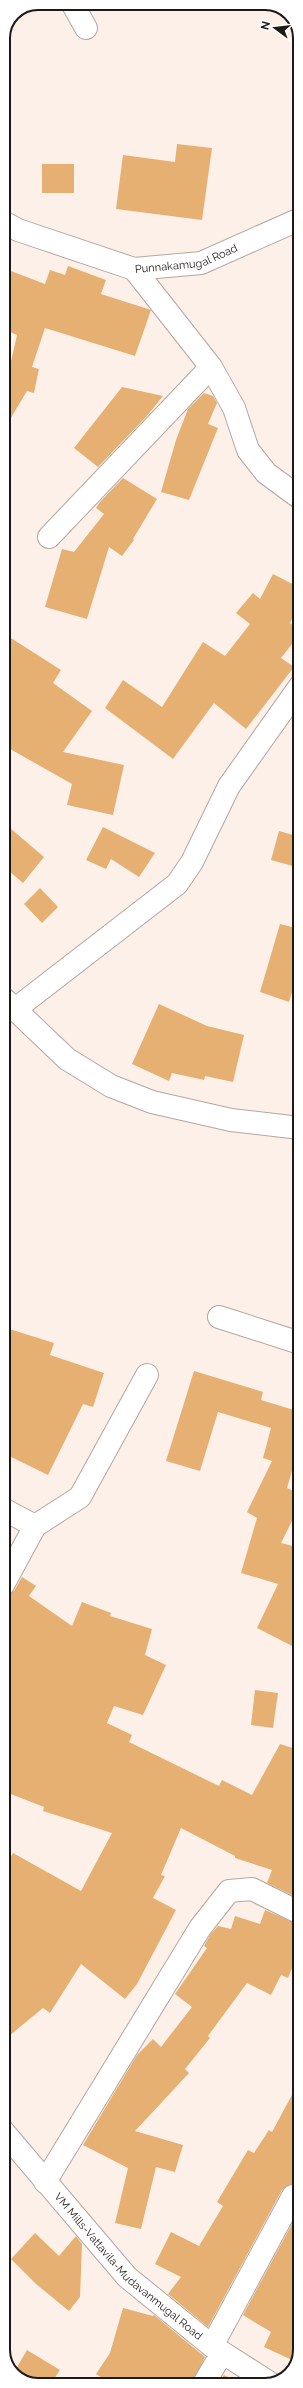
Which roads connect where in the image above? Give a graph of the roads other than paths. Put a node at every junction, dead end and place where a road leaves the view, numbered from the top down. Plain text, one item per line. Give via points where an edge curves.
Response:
1 (76, 10) edge
2 (86, 28) dead end
3 (293, 222) edge
4 (10, 226) edge
5 (134, 270) junction
6 (211, 367) junction
7 (293, 493) edge
8 (49, 536) dead end
9 (293, 696) edge
10 (10, 1003) edge
11 (10, 1005) edge
12 (293, 1127) edge
13 (219, 1317) dead end
14 (293, 1342) edge
15 (147, 1375) dead end
16 (10, 1513) edge
17 (34, 1526) junction
18 (10, 1572) edge
19 (293, 1910) edge
20 (10, 2140) edge
21 (45, 2182) junction
22 (293, 2196) dead end
23 (217, 2349) junction
24 (206, 2378) edge
25 (261, 2378) edge

1 - 2 street
3 - 5 street, Punnakamugal Road via 200,263
4 - 5 street, Punnakamugal Road
5 - 6 street
6 - 7 street via 234,408 248,450 266,473
6 - 8 street
9 - 10 street via 229,786 192,862 176,884
11 - 12 street via 67,1059 111,1086 152,1102 231,1120
13 - 14 street
15 - 17 street via 80,1496
16 - 17 street
17 - 18 street
19 - 21 street via 252,1889 229,1891 200,1928
20 - 21 street, VM Mills-Vattavila-Mudavanmugal Road
21 - 23 street, VM Mills-Vattavila-Mudavanmugal Road via 127,2277
22 - 23 street
23 - 24 street
23 - 25 street, VM Mills-Vattavila-Mudavanmugal Road

